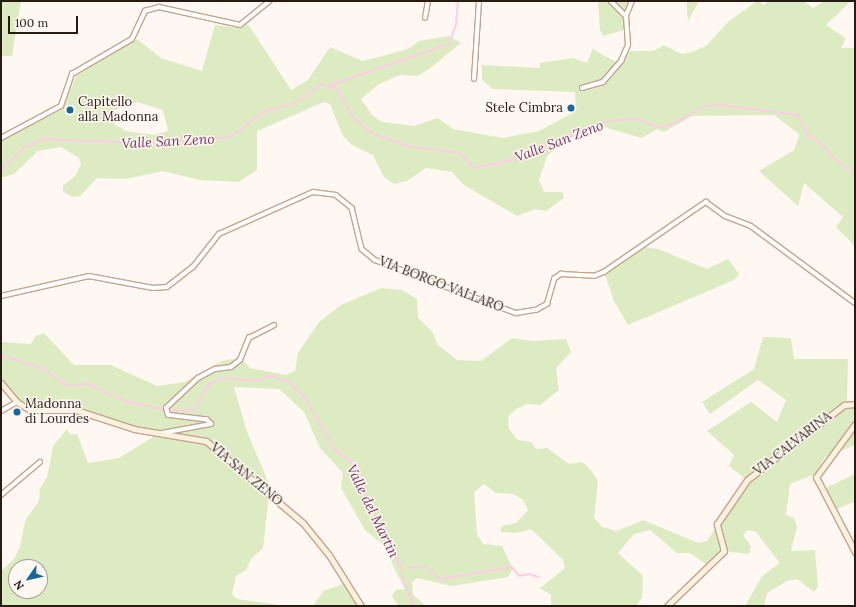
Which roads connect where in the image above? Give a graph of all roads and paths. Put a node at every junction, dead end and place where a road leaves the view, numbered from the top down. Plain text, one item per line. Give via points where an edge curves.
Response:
1 (270, 1) edge
2 (428, 1) edge
3 (479, 1) edge
4 (611, 1) edge
5 (632, 1) edge
6 (626, 16) junction
7 (425, 18) dead end
8 (474, 79) dead end
9 (582, 88) dead end
10 (1, 138) edge
11 (1, 296) edge
12 (855, 303) edge
13 (274, 325) dead end
14 (1, 383) edge
15 (17, 402) junction
16 (855, 404) edge
17 (1, 411) edge
18 (855, 424) edge
19 (159, 434) junction
20 (40, 462) dead end
21 (1, 495) edge
22 (855, 552) edge
23 (361, 606) edge
24 (667, 606) edge

1 - 10 street via 240,25 159,7 145,11 132,39 72,74 61,106
2 - 7 street
3 - 8 street
4 - 6 street
5 - 6 street
6 - 9 street via 628,45 621,61 603,82
11 - 12 street, VIA BORGO VALLARO via 89,276 153,288 167,287 193,267 225,230 313,192 336,195 352,208 362,249 375,260 516,313 536,310 547,304 554,279 562,274 594,276 604,272 706,202 725,216 751,226
13 - 19 street via 249,338 240,360 231,368 215,369 198,378 166,408 165,412 207,420 211,424
14 - 15 street, VIA SAN ZENO
15 - 17 street
15 - 19 street, VIA SAN ZENO via 35,412 70,409
16 - 24 street, VIA CALVARINA via 844,405 747,480 717,524 724,551
18 - 22 street, VIA CALVARINA via 816,477
19 - 23 street, VIA SAN ZENO via 206,441 222,453 315,537
20 - 21 street

